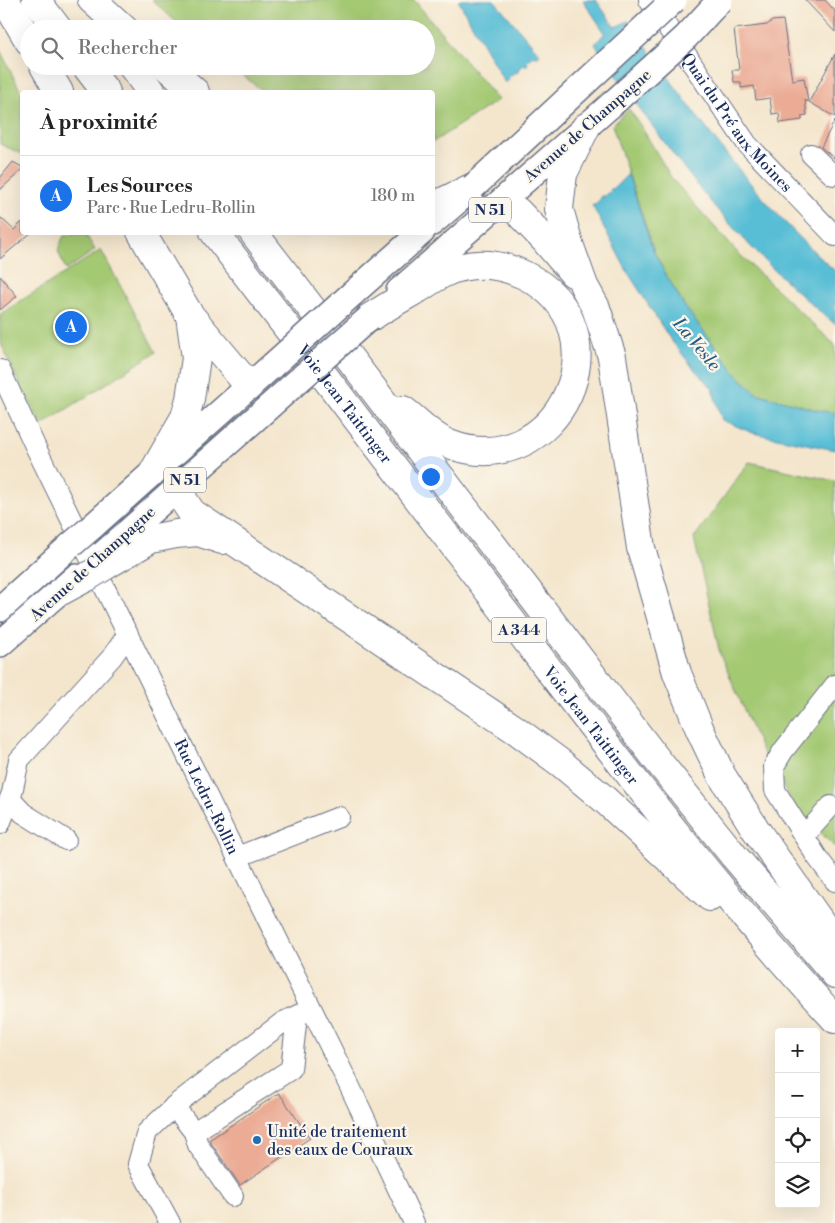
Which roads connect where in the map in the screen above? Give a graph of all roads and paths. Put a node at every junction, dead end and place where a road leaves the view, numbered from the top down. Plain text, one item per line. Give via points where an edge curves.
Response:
1 (5, 0) edge
2 (36, 0) edge
3 (84, 0) edge
4 (92, 0) edge
5 (649, 0) edge
6 (674, 0) edge
7 (720, 0) edge
8 (51, 20) edge
9 (98, 20) edge
10 (114, 20) edge
11 (20, 26) edge
12 (49, 75) edge
13 (93, 75) edge
14 (138, 75) edge
15 (176, 75) edge
16 (58, 90) edge
17 (104, 90) edge
18 (149, 90) edge
19 (193, 90) edge
20 (586, 126) junction
21 (811, 154) dead end
22 (832, 175) edge
23 (473, 187) junction
24 (435, 206) edge
25 (509, 206) junction
26 (435, 220) edge
27 (143, 235) edge
28 (216, 235) edge
29 (255, 235) edge
30 (419, 235) edge
31 (835, 236) edge
32 (584, 286) junction
33 (189, 314) junction
34 (369, 318) junction
35 (0, 370) edge
36 (366, 380) junction
37 (249, 386) junction
38 (268, 408) junction
39 (164, 463) junction
40 (178, 486) junction
41 (244, 548) junction
42 (95, 566) junction
43 (61, 591) joint
44 (0, 608) edge
45 (128, 634) junction
46 (0, 644) edge
47 (835, 684) edge
48 (10, 799) junction
49 (831, 806) dead end
50 (339, 817) dead end
51 (0, 824) edge
52 (804, 836) junction
53 (66, 840) dead end
54 (237, 857) junction
55 (835, 881) edge
56 (835, 941) edge
57 (835, 974) edge
58 (804, 986) junction
59 (304, 1013) junction
60 (835, 1019) edge
61 (174, 1106) junction
62 (194, 1132) junction
63 (234, 1196) dead end
64 (170, 1223) edge
65 (414, 1223) edge

1 - 11 highway
2 - 8 highway
3 - 9 highway
4 - 10 highway
5 - 31 street, Quai du Pré aux Moines via 748,144
6 - 23 main road, Avenue de Champagne / N 51, bridge
7 - 20 main road, Avenue de Champagne / N 51, bridge via 686,37
12 - 16 highway
13 - 17 highway
14 - 18 highway
15 - 19 highway
20 - 25 main road, Avenue de Champagne / N 51
20 - 32 highway via 562,174 559,209
21 - 22 street
23 - 24 highway
23 - 25 main road
23 - 26 main road, Avenue de Champagne / N 51
25 - 32 highway via 543,238
25 - 34 main road, Avenue de Champagne / N 51
27 - 33 highway
28 - 58 highway, Voie Jean Taittinger / A 344 via 630,776
29 - 36 highway, Voie Jean Taittinger / A 344
30 - 37 main road, Avenue de Champagne / N 51, bridge
32 - 56 highway via 596,308 612,357 641,548 677,673 722,776
33 - 37 highway
33 - 39 highway via 196,358 190,398
34 - 36 highway via 447,271 486,264 503,267 536,281 563,306 575,338 576,374 562,406 541,431 513,446 481,451 447,443 430,433
34 - 38 main road, Avenue de Champagne / N 51, bridge
35 - 45 street, Rue Ledru-Rollin
36 - 57 highway, Voie Jean Taittinger / A 344 via 664,769
37 - 38 main road
37 - 39 main road, Avenue de Champagne / N 51
38 - 40 main road, Avenue de Champagne / N 51
39 - 40 main road
39 - 44 main road, Avenue de Champagne / N 51, bridge
40 - 41 highway via 192,513
40 - 42 main road, Avenue de Champagne / N 51
41 - 42 highway via 198,532 176,534 151,540
41 - 58 highway via 562,764 643,834
42 - 43 highway
43 - 46 main road, Avenue de Champagne
45 - 48 street via 112,657 19,760
45 - 54 street, Rue Ledru-Rollin
47 - 52 street via 774,766 775,790
48 - 51 street
48 - 53 street via 23,813
49 - 52 street
50 - 54 street
52 - 55 street
54 - 59 street, Rue Ledru-Rollin
58 - 60 highway, Voie Jean Taittinger / A 344
59 - 61 street via 283,1022
59 - 62 street via 291,1069
59 - 65 street, Rue Ledru-Rollin
61 - 62 street
61 - 64 street via 147,1132 138,1164
62 - 63 street via 198,1145

